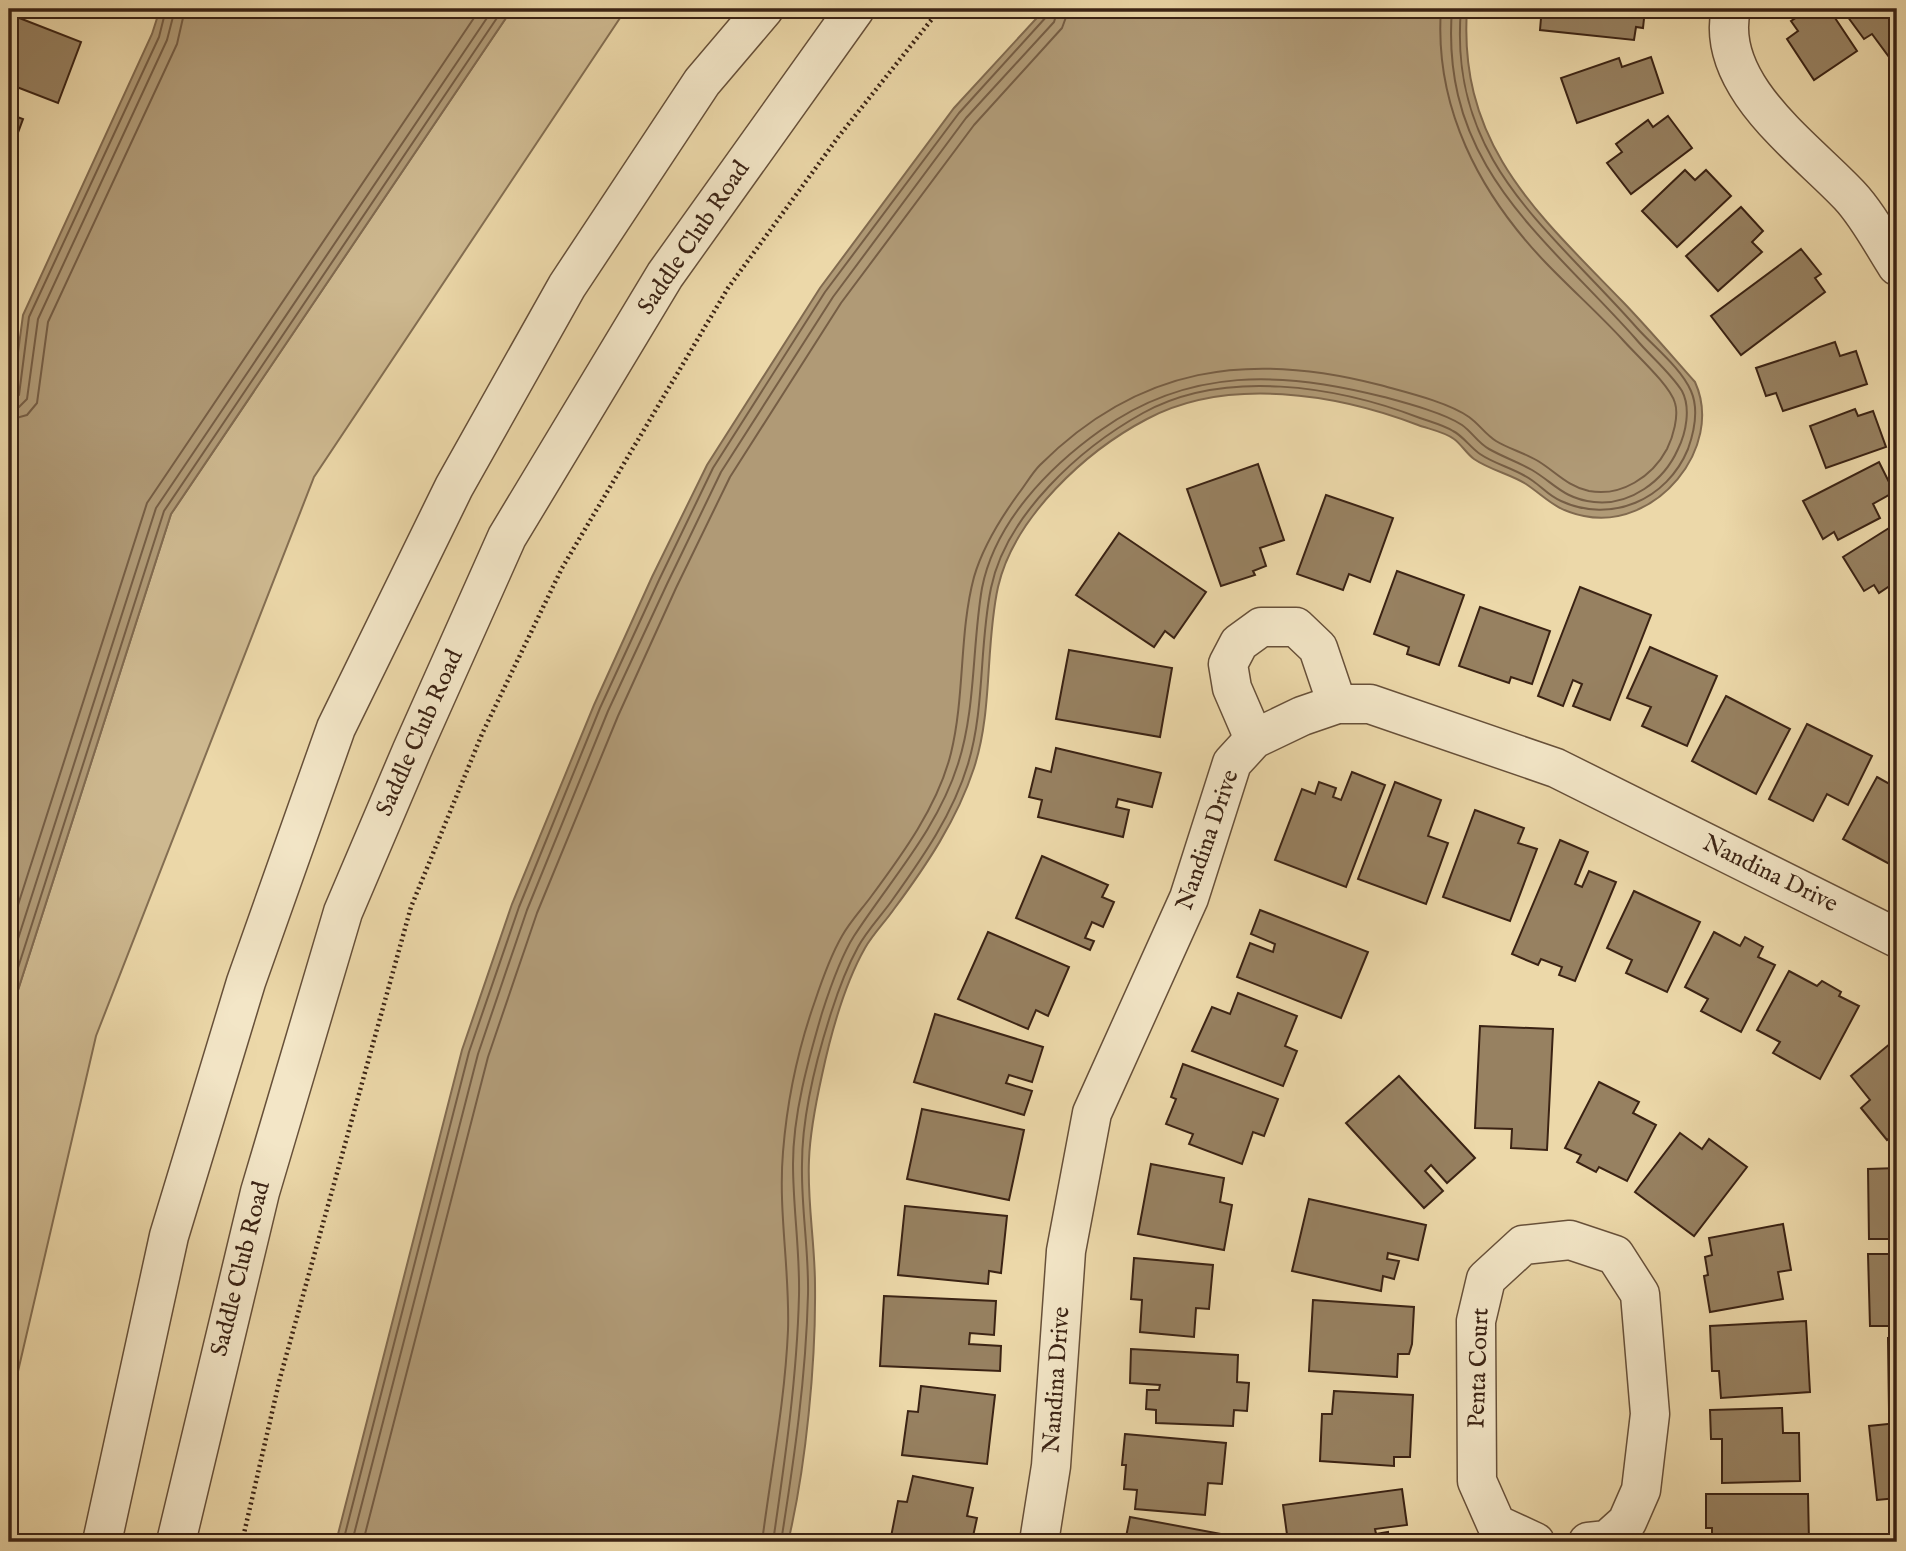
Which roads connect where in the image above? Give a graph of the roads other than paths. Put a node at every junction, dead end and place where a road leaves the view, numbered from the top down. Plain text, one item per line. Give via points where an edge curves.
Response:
1 (764, 9) edge
2 (856, 9) edge
3 (1731, 9) edge
4 (1897, 267) edge
5 (1336, 704) junction
6 (1254, 738) junction
7 (1897, 938) edge
8 (102, 1542) edge
9 (176, 1542) edge
10 (1039, 1542) edge
11 (1535, 1542) edge
12 (1602, 1542) edge

1 - 8 street via 702,82 567,286 454,487 336,728 246,982 169,1236
2 - 9 street, Saddle Club Road via 666,275 536,489 507,537 423,725 342,912 260,1192
3 - 4 street via 1728,21 1738,73 1768,115 1852,198
5 - 6 street, Nandina Drive
5 - 6 street via 1318,648 1296,627 1261,627 1239,643 1228,664 1232,688
5 - 7 street, Nandina Drive via 1370,704 1556,768
6 - 10 street, Nandina Drive via 1232,763 1189,898 1091,1113 1066,1251 1051,1466
11 - 12 street, Penta Court via 1496,1524 1477,1481 1476,1321 1486,1279 1524,1245 1570,1240 1615,1255 1640,1294 1650,1414 1642,1477 1627,1522

